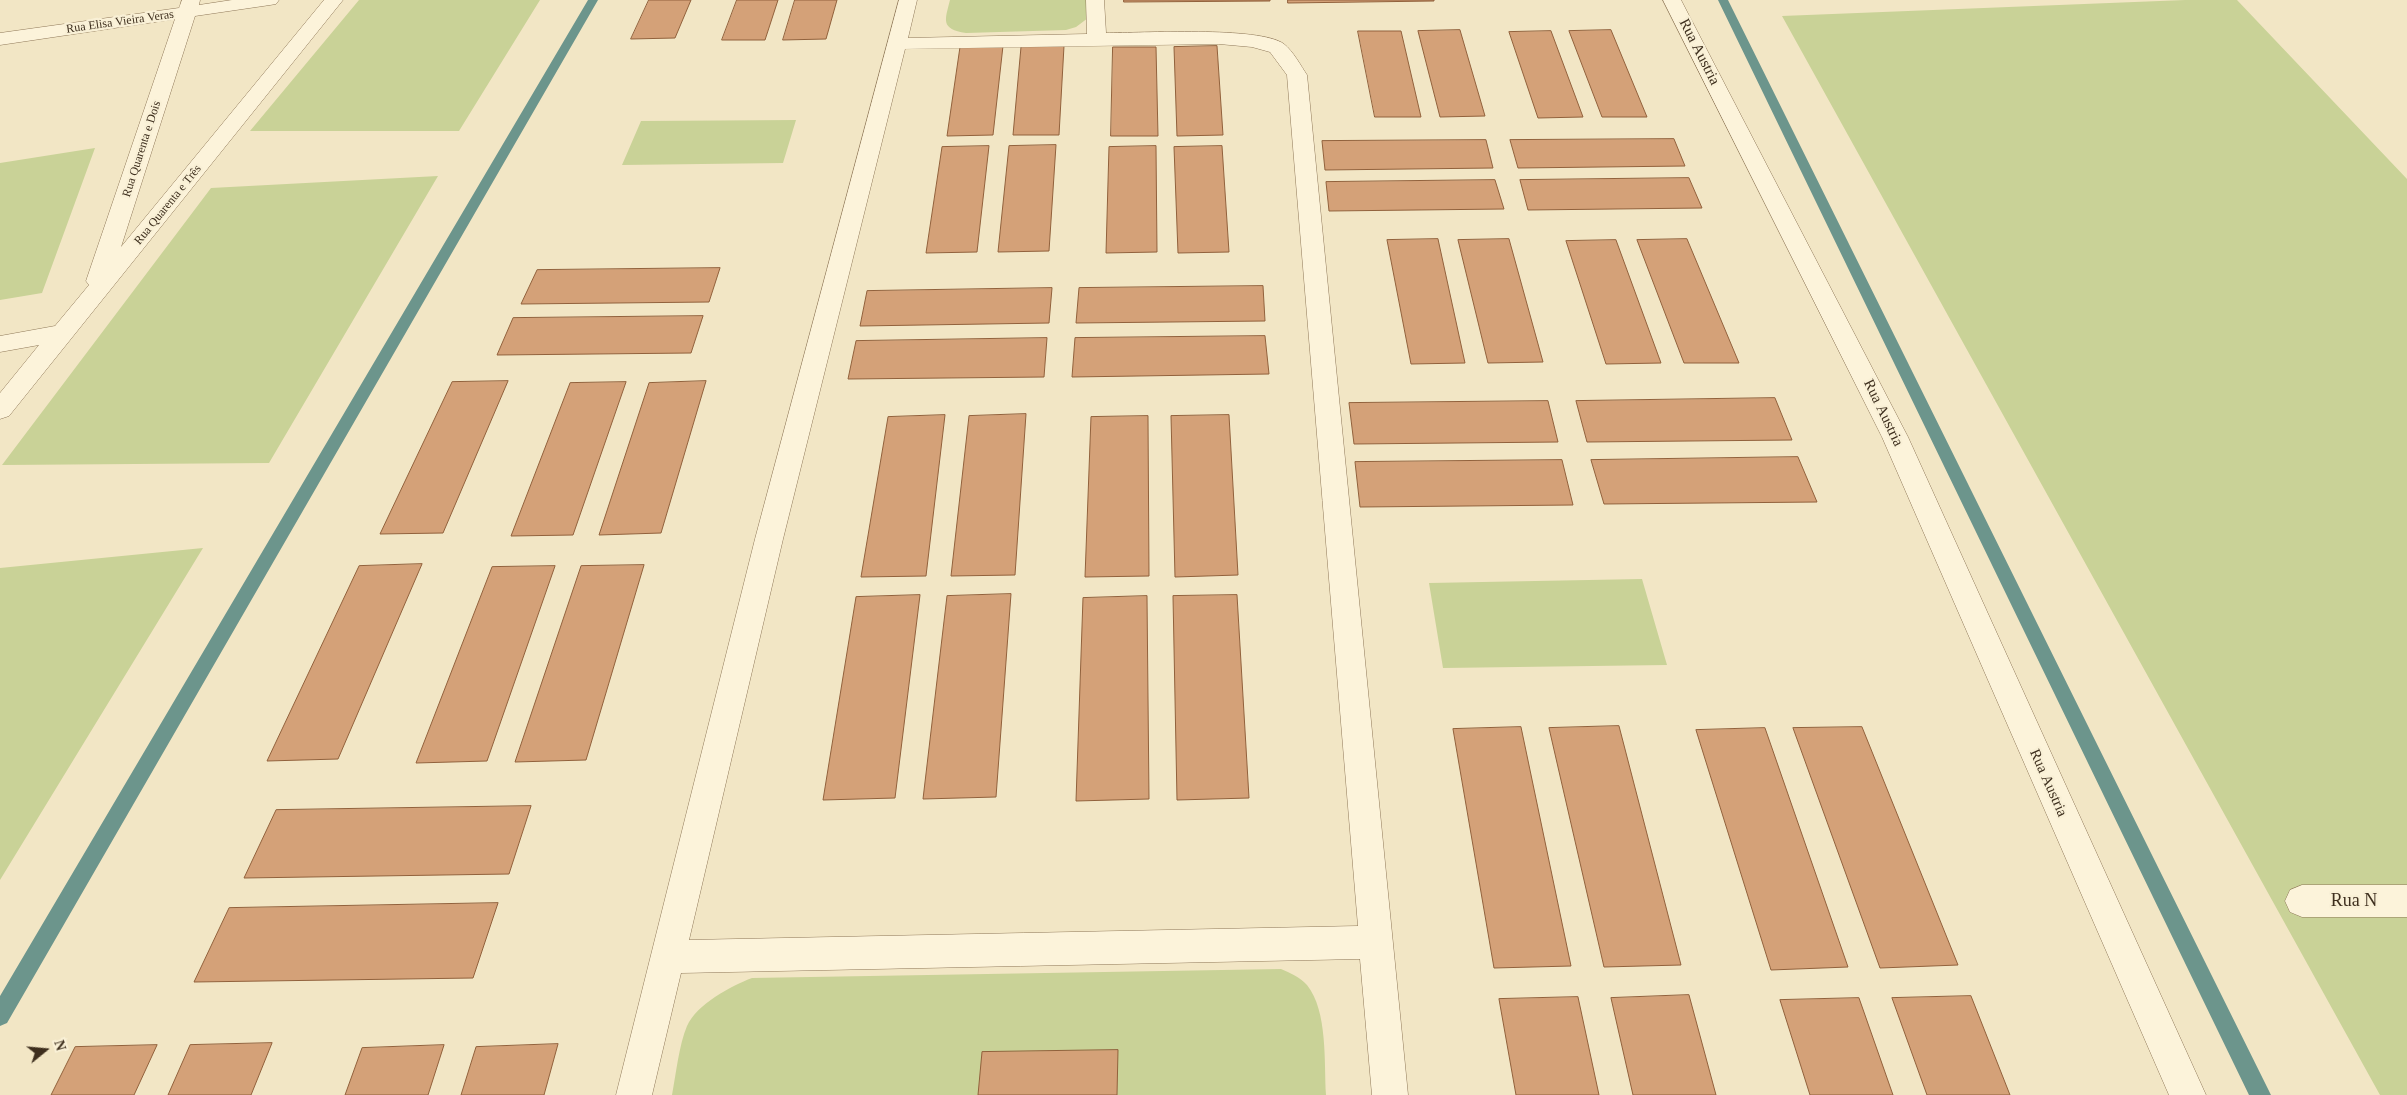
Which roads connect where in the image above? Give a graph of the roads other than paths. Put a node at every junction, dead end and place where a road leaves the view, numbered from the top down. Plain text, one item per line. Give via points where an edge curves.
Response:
1 (270, 0) edge
2 (334, 0) edge
3 (908, 0) edge
4 (1095, 0) edge
5 (1672, 0) edge
6 (189, 6) edge
7 (0, 39) edge
8 (1097, 39) junction
9 (896, 44) junction
10 (92, 298) junction
11 (64, 333) junction
12 (0, 344) edge
13 (0, 410) edge
14 (2302, 901) dead end
15 (2407, 901) edge
16 (1376, 942) junction
17 (669, 956) junction
18 (634, 1095) edge
19 (1390, 1095) edge
20 (2188, 1095) edge

1 - 6 street, Rua Elisa Vieira Veras
2 - 10 street, Rua Quarenta e Três
3 - 9 street
4 - 8 street
5 - 20 street, Rua Austria via 1895,437
6 - 7 street, Rua Elisa Vieira Veras
6 - 10 street, Rua Quarenta e Dois
8 - 9 street
8 - 16 street via 1219,38 1253,41 1277,48 1297,75
9 - 17 street via 770,539
10 - 11 street, Rua Quarenta e Três
11 - 12 street
11 - 13 street, Rua Quarenta e Três
14 - 15 street, Rua N
16 - 17 street
16 - 19 street
17 - 18 street

